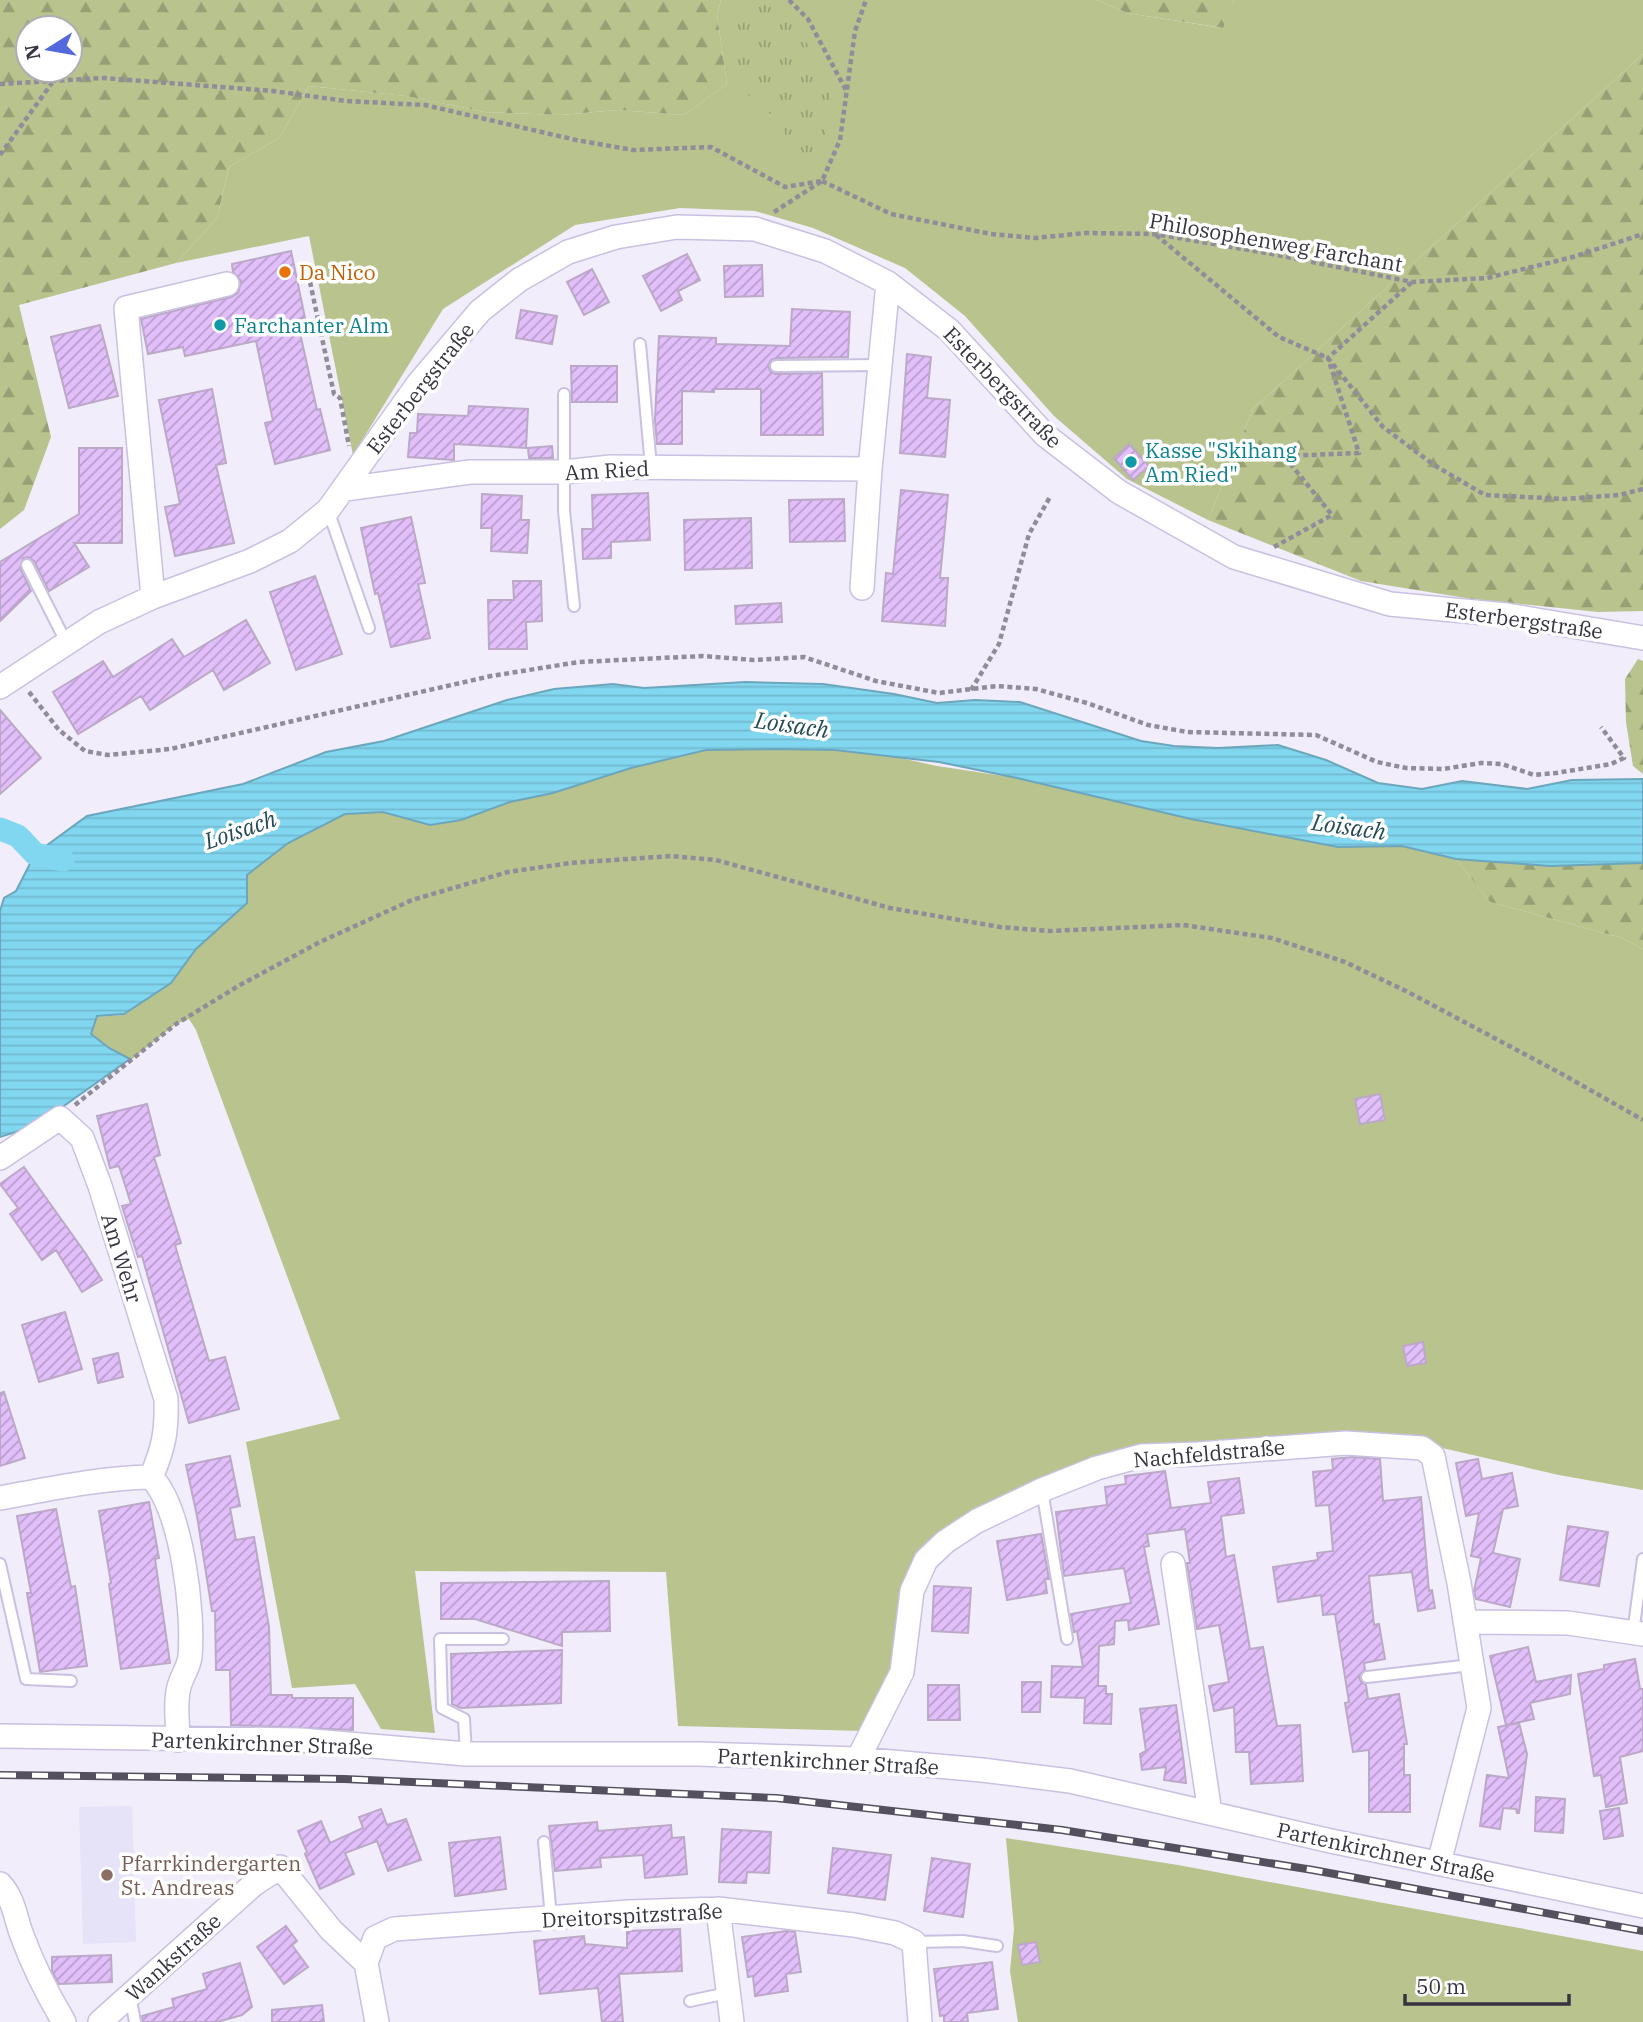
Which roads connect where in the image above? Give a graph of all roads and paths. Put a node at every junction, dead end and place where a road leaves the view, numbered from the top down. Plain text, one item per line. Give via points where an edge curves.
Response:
1 (789, 0) edge
2 (866, 0) edge
3 (84, 80) edge
4 (51, 84) edge
5 (847, 93) junction
6 (0, 155) edge
7 (822, 181) junction
8 (755, 229) junction
9 (1155, 234) junction
10 (1643, 234) edge
11 (310, 282) dead end
12 (1412, 282) junction
13 (888, 283) junction
14 (227, 284) dead end
15 (640, 344) dead end
16 (1328, 358) junction
17 (880, 365) junction
18 (776, 366) dead end
19 (564, 394) dead end
20 (651, 467) junction
21 (870, 469) junction
22 (563, 472) junction
23 (350, 481) junction
24 (1643, 489) edge
25 (1051, 497) dead end
26 (328, 510) junction
27 (27, 565) dead end
28 (1271, 568) junction
29 (862, 588) dead end
30 (153, 597) junction
31 (574, 606) dead end
32 (369, 628) dead end
33 (1643, 638) edge
34 (66, 642) junction
35 (8, 681) edge
36 (971, 690) junction
37 (1601, 727) dead end
38 (60, 1118) junction
39 (1643, 1120) edge
40 (0, 1158) edge
41 (151, 1477) junction
42 (1042, 1490) junction
43 (0, 1498) edge
44 (1643, 1559) edge
45 (0, 1564) edge
46 (1174, 1564) dead end
47 (1465, 1622) junction
48 (1638, 1634) edge
49 (503, 1639) dead end
50 (1067, 1639) dead end
51 (1471, 1665) junction
52 (1367, 1677) dead end
53 (71, 1681) dead end
54 (0, 1736) edge
55 (178, 1740) junction
56 (466, 1754) junction
57 (858, 1759) junction
58 (1210, 1813) junction
59 (544, 1842) dead end
60 (1439, 1863) junction
61 (0, 1884) edge
62 (1643, 1906) edge
63 (718, 1909) junction
64 (551, 1917) junction
65 (914, 1942) junction
66 (997, 1946) dead end
67 (366, 1963) junction
68 (727, 1993) junction
69 (130, 1995) junction
70 (690, 2001) dead end
71 (64, 2022) edge
72 (100, 2022) edge
73 (135, 2022) edge
74 (377, 2022) edge
75 (732, 2022) edge
76 (920, 2022) edge

1 - 5 path via 808,19
2 - 5 path via 855,31
3 - 7 path via 425,105 633,150 711,147 785,187
4 - 6 path
5 - 7 path via 840,140
7 - 8 path
7 - 9 path, Philosophenweg Farchant via 891,214 991,234 1035,238
8 - 13 street, Esterbergstraße via 825,251
8 - 23 street, Esterbergstraße via 677,227 616,237 568,252 519,281 480,311 418,384
9 - 12 path, Philosophenweg Farchant
9 - 16 path via 1279,337
10 - 12 path, Philosophenweg Farchant via 1487,278
11 - 23 path via 334,394 340,398
12 - 16 path
13 - 17 street
13 - 28 street, Esterbergstraße via 949,330 1045,435 1119,492 1234,557
14 - 30 street via 126,307
15 - 20 lane
16 - 24 path via 1383,427 1485,495 1565,499
16 - 28 path via 1359,453 1284,456 1332,515 1264,552
17 - 18 lane
17 - 21 street
19 - 22 lane
20 - 21 street, Am Ried
20 - 22 street, Am Ried
21 - 29 street
22 - 23 street, Am Ried via 470,472
22 - 31 lane
23 - 26 street, Esterbergstraße
25 - 36 path via 1030,534 999,644
26 - 30 street, Esterbergstraße via 290,541 250,561
26 - 32 lane
27 - 34 lane
28 - 33 street, Esterbergstraße via 1390,604 1507,615
30 - 34 street, Esterbergstraße
34 - 35 street, Esterbergstraße
35 - 36 path via 85,751 108,755 170,749 491,676 579,662 804,657 876,681 939,693
36 - 37 path via 1036,689 1187,733 1316,735 1377,762 1406,768 1481,763 1502,764 1534,775 1556,774 1624,758
38 - 39 path via 176,1024 320,942 412,900 508,872 671,856 716,860 890,908 1000,927 1051,931 1183,925 1272,937 1345,962 1406,991
38 - 40 street
38 - 41 street, Am Wehr via 82,1138 166,1399 167,1428
41 - 43 street
41 - 55 street via 171,1512 192,1625 190,1661 178,1690
42 - 47 street, Nachfeldstraße via 1140,1456 1346,1443 1422,1448 1433,1456
42 - 50 lane
42 - 57 street, Nachfeldstraße via 977,1521 926,1560 912,1591 902,1672
44 - 48 lane
45 - 53 lane via 26,1679
46 - 58 street
47 - 48 street via 1568,1623
47 - 51 street, Nachfeldstraße
49 - 56 lane via 440,1639 442,1708 464,1719
51 - 52 lane
51 - 60 street, Nachfeldstraße via 1479,1708
54 - 55 street, Partenkirchner Straße
55 - 56 street, Partenkirchner Straße via 301,1740
56 - 57 street, Partenkirchner Straße
57 - 58 street, Partenkirchner Straße via 1070,1781
58 - 60 street, Partenkirchner Straße
59 - 64 lane
60 - 62 street, Partenkirchner Straße
61 - 71 street via 13,1902 27,1947
63 - 64 street, Dreitorspitzstraße
63 - 65 street, Dreitorspitzstraße via 854,1924
63 - 68 street
64 - 67 street, Dreitorspitzstraße via 394,1929 374,1938
65 - 66 lane
65 - 76 street
67 - 69 street, Wankstraße via 331,1930 280,1867 254,1884
67 - 74 street
68 - 70 lane
68 - 75 street
69 - 72 street, Wankstraße
69 - 73 lane

